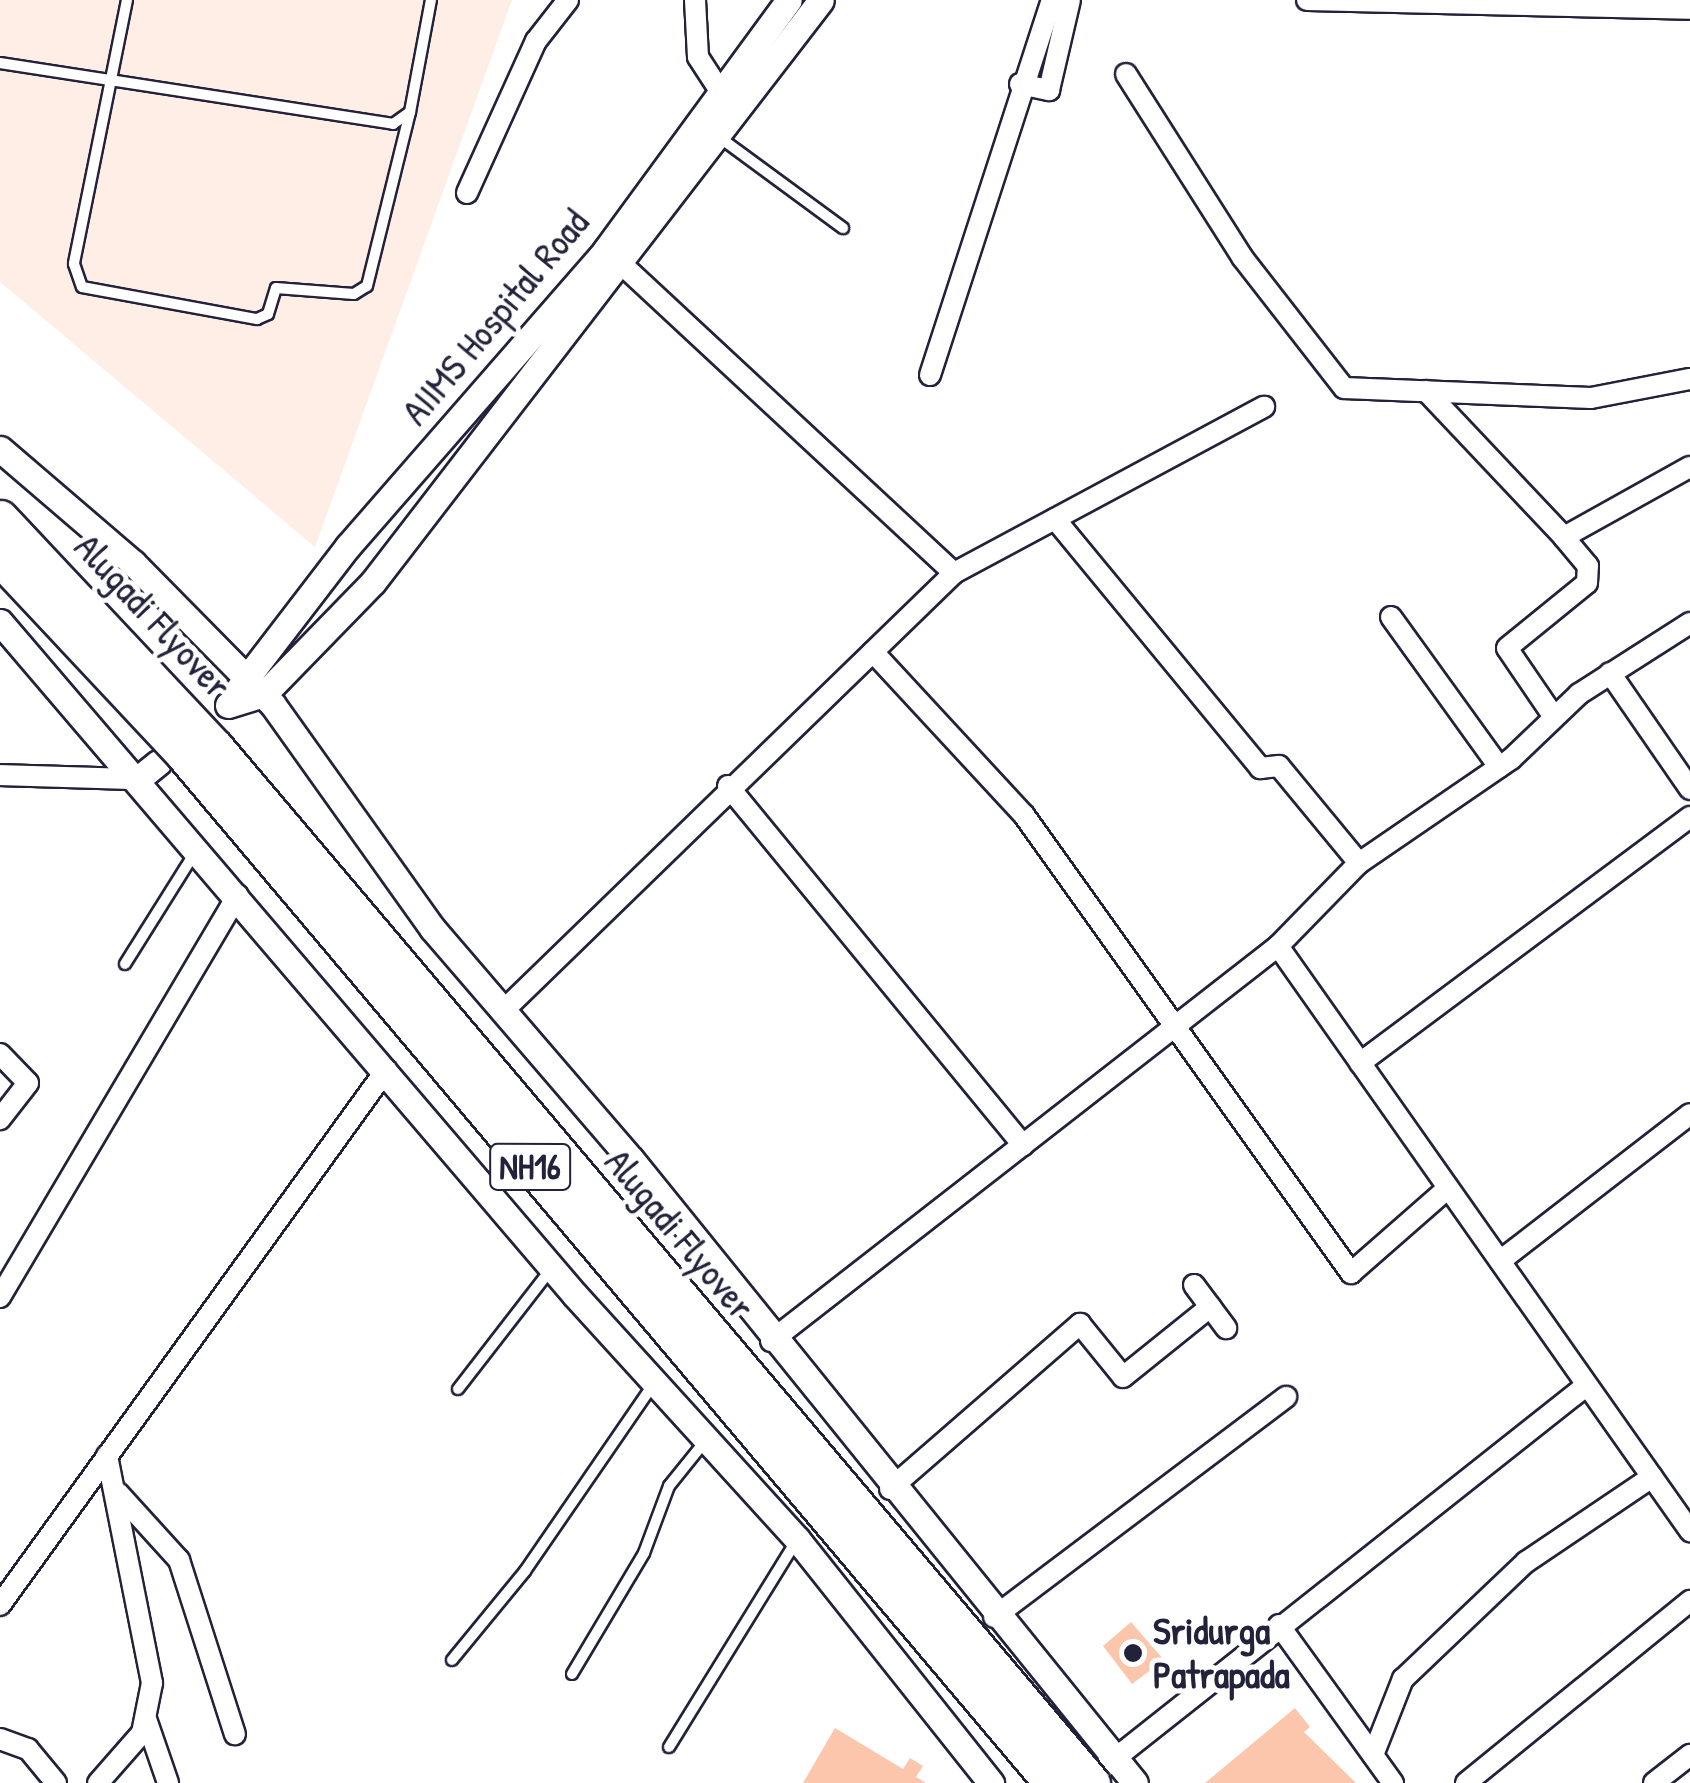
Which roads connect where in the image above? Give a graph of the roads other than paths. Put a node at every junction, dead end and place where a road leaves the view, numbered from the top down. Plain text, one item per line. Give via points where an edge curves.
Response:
1 (127, 0) edge
2 (431, 0) edge
3 (568, 0) edge
4 (695, 0) edge
5 (789, 0) edge
6 (820, 0) edge
7 (1052, 0) edge
8 (1070, 0) edge
9 (1307, 0) edge
10 (1690, 9) edge
11 (0, 62) edge
12 (1126, 74) dead end
13 (112, 82) junction
14 (1020, 84) junction
15 (719, 89) junction
16 (410, 112) junction
17 (711, 127) junction
18 (467, 194) dead end
19 (843, 228) dead end
20 (619, 262) junction
21 (930, 375) dead end
22 (1690, 379) edge
23 (1426, 392) junction
24 (1264, 407) dead end
25 (0, 449) edge
26 (1690, 467) edge
27 (0, 518) edge
28 (1054, 519) junction
29 (1564, 537) junction
30 (0, 558) edge
31 (954, 572) junction
32 (1390, 616) dead end
33 (0, 622) edge
34 (1690, 623) edge
35 (873, 652) junction
36 (1610, 672) junction
37 (255, 684) junction
38 (1554, 717) junction
39 (1499, 767) junction
40 (148, 771) junction
41 (0, 775) edge
42 (728, 786) junction
43 (1690, 790) edge
44 (1690, 817) edge
45 (198, 848) junction
46 (1359, 863) junction
47 (238, 895) junction
48 (1278, 946) junction
49 (124, 964) dead end
50 (502, 1012) junction
51 (1174, 1028) junction
52 (0, 1054) edge
53 (1360, 1063) junction
54 (386, 1070) junction
55 (1690, 1114) edge
56 (0, 1119) edge
57 (1023, 1146) junction
58 (1448, 1188) junction
59 (1500, 1261) junction
60 (552, 1268) junction
61 (1194, 1284) dead end
62 (0, 1298) edge
63 (1210, 1307) junction
64 (1226, 1328) dead end
65 (771, 1341) junction
66 (654, 1383) junction
67 (1587, 1384) junction
68 (458, 1390) dead end
69 (1286, 1397) dead end
70 (706, 1440) junction
71 (106, 1455) junction
72 (1652, 1477) junction
73 (890, 1489) junction
74 (118, 1493) junction
75 (1690, 1531) edge
76 (797, 1539) junction
77 (1690, 1602) edge
78 (0, 1604) edge
79 (994, 1617) junction
80 (1279, 1625) junction
81 (452, 1660) dead end
82 (572, 1674) dead end
83 (145, 1717) junction
84 (236, 1734) dead end
85 (0, 1739) edge
86 (668, 1747) dead end
87 (1373, 1755) junction
88 (1690, 1755) edge
89 (1102, 1769) edge
90 (56, 1783) edge
91 (98, 1783) edge
92 (168, 1783) edge
93 (991, 1783) edge
94 (1052, 1783) edge
95 (1084, 1783) edge
96 (1135, 1783) edge
97 (1393, 1783) edge
98 (1466, 1783) edge
99 (1654, 1783) edge

1 - 13 lane
2 - 16 lane
3 - 18 street via 536,41
4 - 15 street via 698,57
5 - 15 street, AIIMS Hospital Road
6 - 17 street, AIIMS Hospital Road
7 - 14 street
8 - 14 street via 1049,90
9 - 10 street
11 - 13 lane
12 - 23 street via 1242,257 1344,388
13 - 16 lane via 377,124
13 - 16 lane via 73,277 82,288 242,318 268,314 276,288 342,298 368,286
14 - 21 street
15 - 17 street, AIIMS Hospital Road
17 - 19 lane
17 - 20 street, AIIMS Hospital Road
17 - 37 street, AIIMS Hospital Road
20 - 31 street
20 - 37 street, AIIMS Hospital Road via 372,582
22 - 23 street via 1591,398
23 - 29 street
24 - 28 street
25 - 37 street
26 - 29 street
27 - 89 highway, Alugadi Flyover / NH16, bridge via 216,748
28 - 31 street
28 - 46 street via 1260,768 1279,766
29 - 38 street via 1588,566 1587,583 1507,648
30 - 94 highway, Alugadi Flyover / NH16, bridge via 184,756
31 - 35 street
32 - 39 street
33 - 40 street
34 - 36 street
35 - 42 street
35 - 51 street via 1024,816
36 - 38 street
36 - 43 street
37 - 50 street
38 - 39 street
39 - 46 street
40 - 41 street
40 - 45 street
42 - 50 street
42 - 57 street
44 - 53 street
45 - 47 street
45 - 49 lane
46 - 48 street
47 - 54 street
47 - 62 street
48 - 51 street
48 - 53 street
50 - 65 street via 632,1159
51 - 57 street
51 - 58 street via 1351,1273
52 - 56 street via 28,1083
53 - 58 street
54 - 60 street
54 - 71 street
55 - 59 street
57 - 65 street
58 - 59 street
59 - 67 street
60 - 66 street
60 - 68 lane
61 - 63 street
63 - 64 street
63 - 73 street via 1123,1377 1080,1324
65 - 73 street
66 - 70 street
66 - 81 lane
67 - 72 street
67 - 80 street
69 - 79 street
70 - 76 street
70 - 82 lane via 669,1486 644,1553
71 - 74 street
71 - 78 street
72 - 75 street
72 - 87 street via 1526,1562 1404,1679
73 - 79 street
74 - 83 street via 120,1547 152,1683
74 - 84 street via 179,1560
76 - 86 lane
76 - 93 street
77 - 98 street
79 - 89 street
80 - 87 street
80 - 89 street
83 - 91 street
83 - 92 street
85 - 90 street via 28,1749
87 - 97 street
88 - 99 street
89 - 95 street
89 - 96 street

